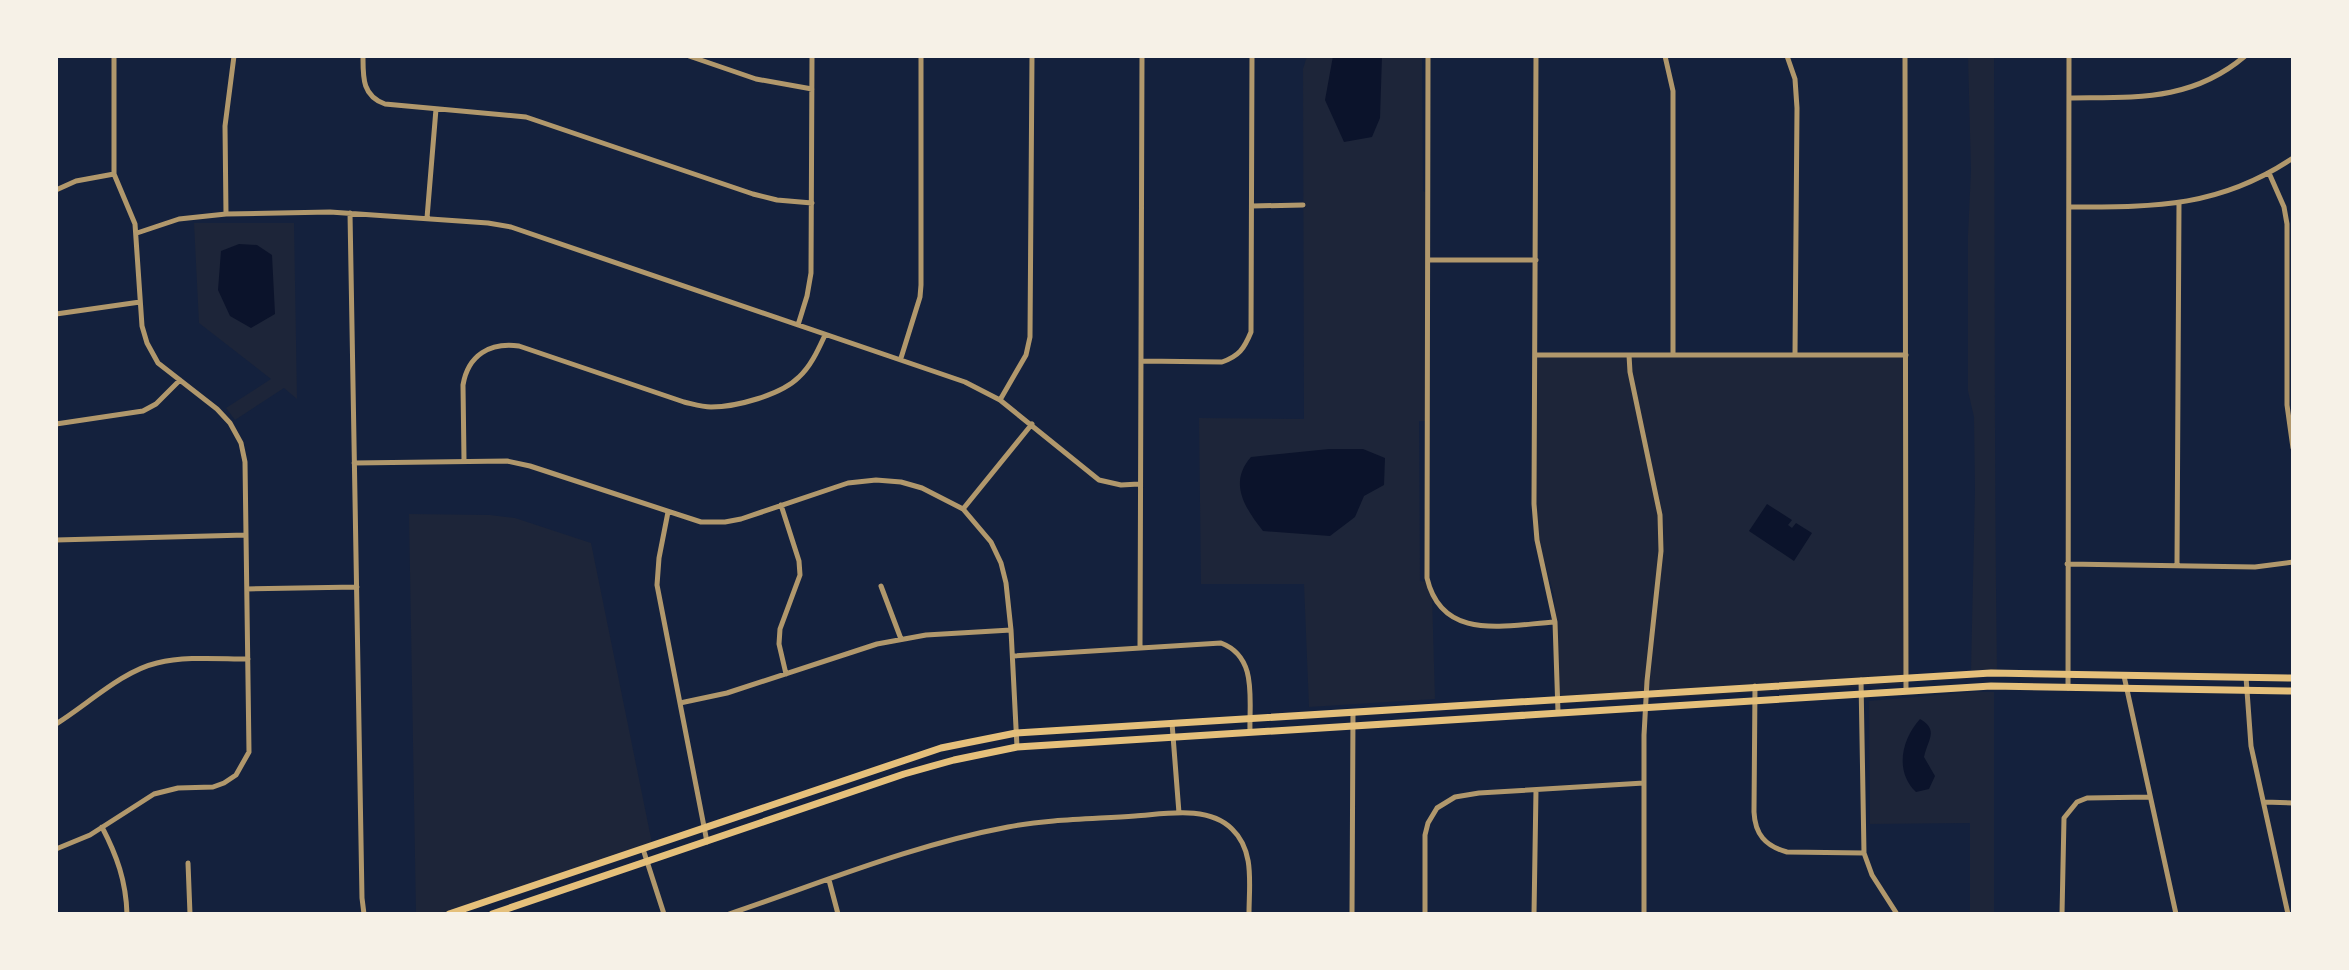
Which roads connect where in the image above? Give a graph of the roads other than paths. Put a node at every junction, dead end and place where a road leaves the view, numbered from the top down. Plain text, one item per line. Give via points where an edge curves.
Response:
1 (114, 56) edge
2 (234, 56) edge
3 (363, 56) edge
4 (689, 56) edge
5 (813, 56) edge
6 (921, 56) edge
7 (1031, 56) edge
8 (1142, 56) edge
9 (1252, 56) edge
10 (1428, 56) edge
11 (1536, 56) edge
12 (1665, 56) edge
13 (1787, 56) edge
14 (1905, 56) edge
15 (2069, 56) edge
16 (2245, 56) edge
17 (812, 89) junction
18 (2069, 98) junction
19 (436, 109) junction
20 (2293, 158) edge
21 (2269, 173) junction
22 (114, 174) junction
23 (56, 190) edge
24 (812, 203) junction
25 (2179, 203) junction
26 (1303, 205) dead end
27 (1252, 206) junction
28 (2068, 207) junction
29 (350, 213) junction
30 (226, 215) junction
31 (427, 218) junction
32 (136, 233) junction
33 (1428, 260) junction
34 (1536, 260) junction
35 (140, 302) junction
36 (56, 314) edge
37 (798, 325) junction
38 (825, 335) junction
39 (1535, 355) junction
40 (1629, 355) junction
41 (1673, 355) junction
42 (1796, 355) junction
43 (1906, 355) junction
44 (901, 359) junction
45 (1141, 361) junction
46 (180, 380) junction
47 (1000, 400) junction
48 (1032, 424) junction
49 (56, 425) edge
50 (2293, 448) edge
51 (464, 460) junction
52 (355, 463) junction
53 (1139, 484) junction
54 (781, 505) junction
55 (963, 509) junction
56 (668, 512) junction
57 (246, 536) junction
58 (56, 540) edge
59 (2293, 562) edge
60 (2067, 564) junction
61 (2177, 566) junction
62 (881, 586) dead end
63 (357, 587) junction
64 (247, 589) junction
65 (1555, 622) junction
66 (1011, 630) junction
67 (901, 639) junction
68 (1140, 647) junction
69 (1013, 656) junction
70 (248, 659) junction
71 (786, 674) junction
72 (2068, 674) junction
73 (2124, 676) junction
74 (1906, 677) junction
75 (2246, 677) junction
76 (2293, 678) edge
77 (1861, 680) junction
78 (1755, 686) junction
79 (2068, 688) junction
80 (2126, 689) junction
81 (2247, 690) junction
82 (1906, 691) junction
83 (2293, 691) edge
84 (1647, 694) junction
85 (1861, 695) junction
86 (1558, 698) junction
87 (1754, 701) junction
88 (680, 703) junction
89 (1647, 706) junction
90 (56, 712) edge
91 (1353, 712) junction
92 (1558, 712) junction
93 (1249, 718) junction
94 (58, 722) edge
95 (1172, 723) junction
96 (1353, 726) junction
97 (1250, 732) junction
98 (1016, 733) junction
99 (1173, 737) junction
100 (1017, 747) junction
101 (1644, 783) junction
102 (830, 785) junction
103 (1536, 790) junction
104 (2150, 797) junction
105 (834, 798) junction
106 (2264, 802) junction
107 (2293, 803) edge
108 (1179, 813) junction
109 (102, 827) junction
110 (704, 828) junction
111 (707, 842) junction
112 (56, 849) edge
113 (643, 849) junction
114 (1864, 853) junction
115 (647, 862) junction
116 (188, 863) dead end
117 (829, 880) junction
118 (2290, 913) edge
119 (127, 914) edge
120 (190, 914) edge
121 (364, 914) edge
122 (449, 914) edge
123 (492, 914) edge
124 (664, 914) edge
125 (729, 914) edge
126 (838, 914) edge
127 (1249, 914) edge
128 (1352, 914) edge
129 (1425, 914) edge
130 (1534, 914) edge
131 (1644, 914) edge
132 (1896, 914) edge
133 (2062, 914) edge
134 (2176, 914) edge

1 - 22 street
2 - 30 street via 225,125
3 - 19 street via 363,81 372,99
4 - 17 street via 756,79
5 - 17 street
6 - 44 street via 921,285
7 - 47 street via 1030,337 1026,355
8 - 45 street
9 - 27 street
10 - 33 street
11 - 34 street
12 - 41 street via 1673,91
13 - 42 street via 1797,107
14 - 43 street
15 - 18 street
16 - 18 street via 2218,76 2171,94
17 - 24 street
18 - 28 street
19 - 24 street via 526,117 753,194
19 - 31 street
20 - 21 street
21 - 25 street via 2230,191
21 - 50 street via 2287,224 2287,405
22 - 23 street via 87,177
22 - 32 street
24 - 37 street via 811,273
25 - 28 street
25 - 61 street
26 - 27 street
27 - 45 street via 1251,332 1241,352 1222,362
28 - 60 street
29 - 30 street
29 - 31 street
29 - 52 street
30 - 32 street via 179,219
31 - 37 street via 511,227
32 - 35 street
33 - 34 street
33 - 65 street via 1430,590 1441,609 1465,624
34 - 39 street
35 - 36 street
35 - 46 street via 147,343 158,363
37 - 38 street
38 - 44 street
38 - 51 street via 805,371 785,387 732,405 709,407 519,346 494,346 478,355 464,375
39 - 40 street
39 - 65 street via 1534,504
40 - 41 street
40 - 84 street via 1660,515 1661,551
41 - 42 street
42 - 43 street
43 - 74 street
44 - 47 street
45 - 53 street
46 - 49 street via 143,411
46 - 57 street via 217,409 241,443
47 - 48 street
48 - 53 street via 1099,480
48 - 55 street
51 - 52 street
51 - 56 street via 530,466
52 - 63 street
53 - 68 street
54 - 55 street via 848,483 876,480 922,488
54 - 56 street via 725,522 701,522
54 - 71 street via 800,575 779,629
55 - 66 street via 991,542 1001,563
56 - 88 street via 657,585
57 - 58 street
57 - 64 street
59 - 61 street via 2255,567
60 - 61 street
60 - 72 street
62 - 67 street
63 - 64 street
63 - 121 street
64 - 70 street
65 - 86 street
66 - 67 street
66 - 69 street
67 - 71 street
68 - 69 street
68 - 93 street via 1230,646 1244,661 1249,677
69 - 98 street
70 - 94 street via 156,663 127,676
70 - 109 street via 249,752 236,775 213,787 154,794
71 - 88 street
72 - 73 main road
72 - 74 main road
72 - 79 street
73 - 75 main road
73 - 80 street
74 - 77 main road
74 - 82 street
75 - 76 main road
75 - 81 street
77 - 78 main road
77 - 85 street
78 - 84 main road
78 - 87 street
79 - 80 main road
79 - 82 main road
80 - 81 main road
80 - 104 street
81 - 83 main road
81 - 106 street via 2251,746
82 - 85 main road
84 - 86 main road
84 - 89 street
85 - 87 main road
85 - 114 street
86 - 91 main road
86 - 92 street
87 - 89 main road
87 - 114 street via 1755,827 1761,839 1787,852
88 - 110 street
89 - 92 main road
89 - 101 street
90 - 94 street
91 - 93 main road
91 - 96 street
92 - 96 main road
93 - 95 main road
93 - 97 street
95 - 98 main road
95 - 99 street
96 - 97 main road
96 - 128 street
97 - 99 main road
98 - 100 street
98 - 102 main road via 941,748
99 - 100 main road
99 - 108 street
100 - 105 main road via 954,760
101 - 103 street
101 - 131 street
102 - 105 main road
102 - 110 main road
103 - 129 street via 1455,797 1437,808 1425,835
103 - 130 street
104 - 133 street via 2087,798 2068,811 2062,825
104 - 134 street
105 - 111 main road
106 - 107 street
106 - 118 street
108 - 117 street via 1010,826 926,847
108 - 127 street via 1214,817 1241,840 1249,861
109 - 112 street
109 - 119 street via 121,866
110 - 111 street
110 - 113 main road
111 - 115 main road
113 - 115 street
113 - 122 main road
114 - 132 street via 1872,876
115 - 123 main road
115 - 124 street
116 - 120 street
117 - 125 street
117 - 126 street

